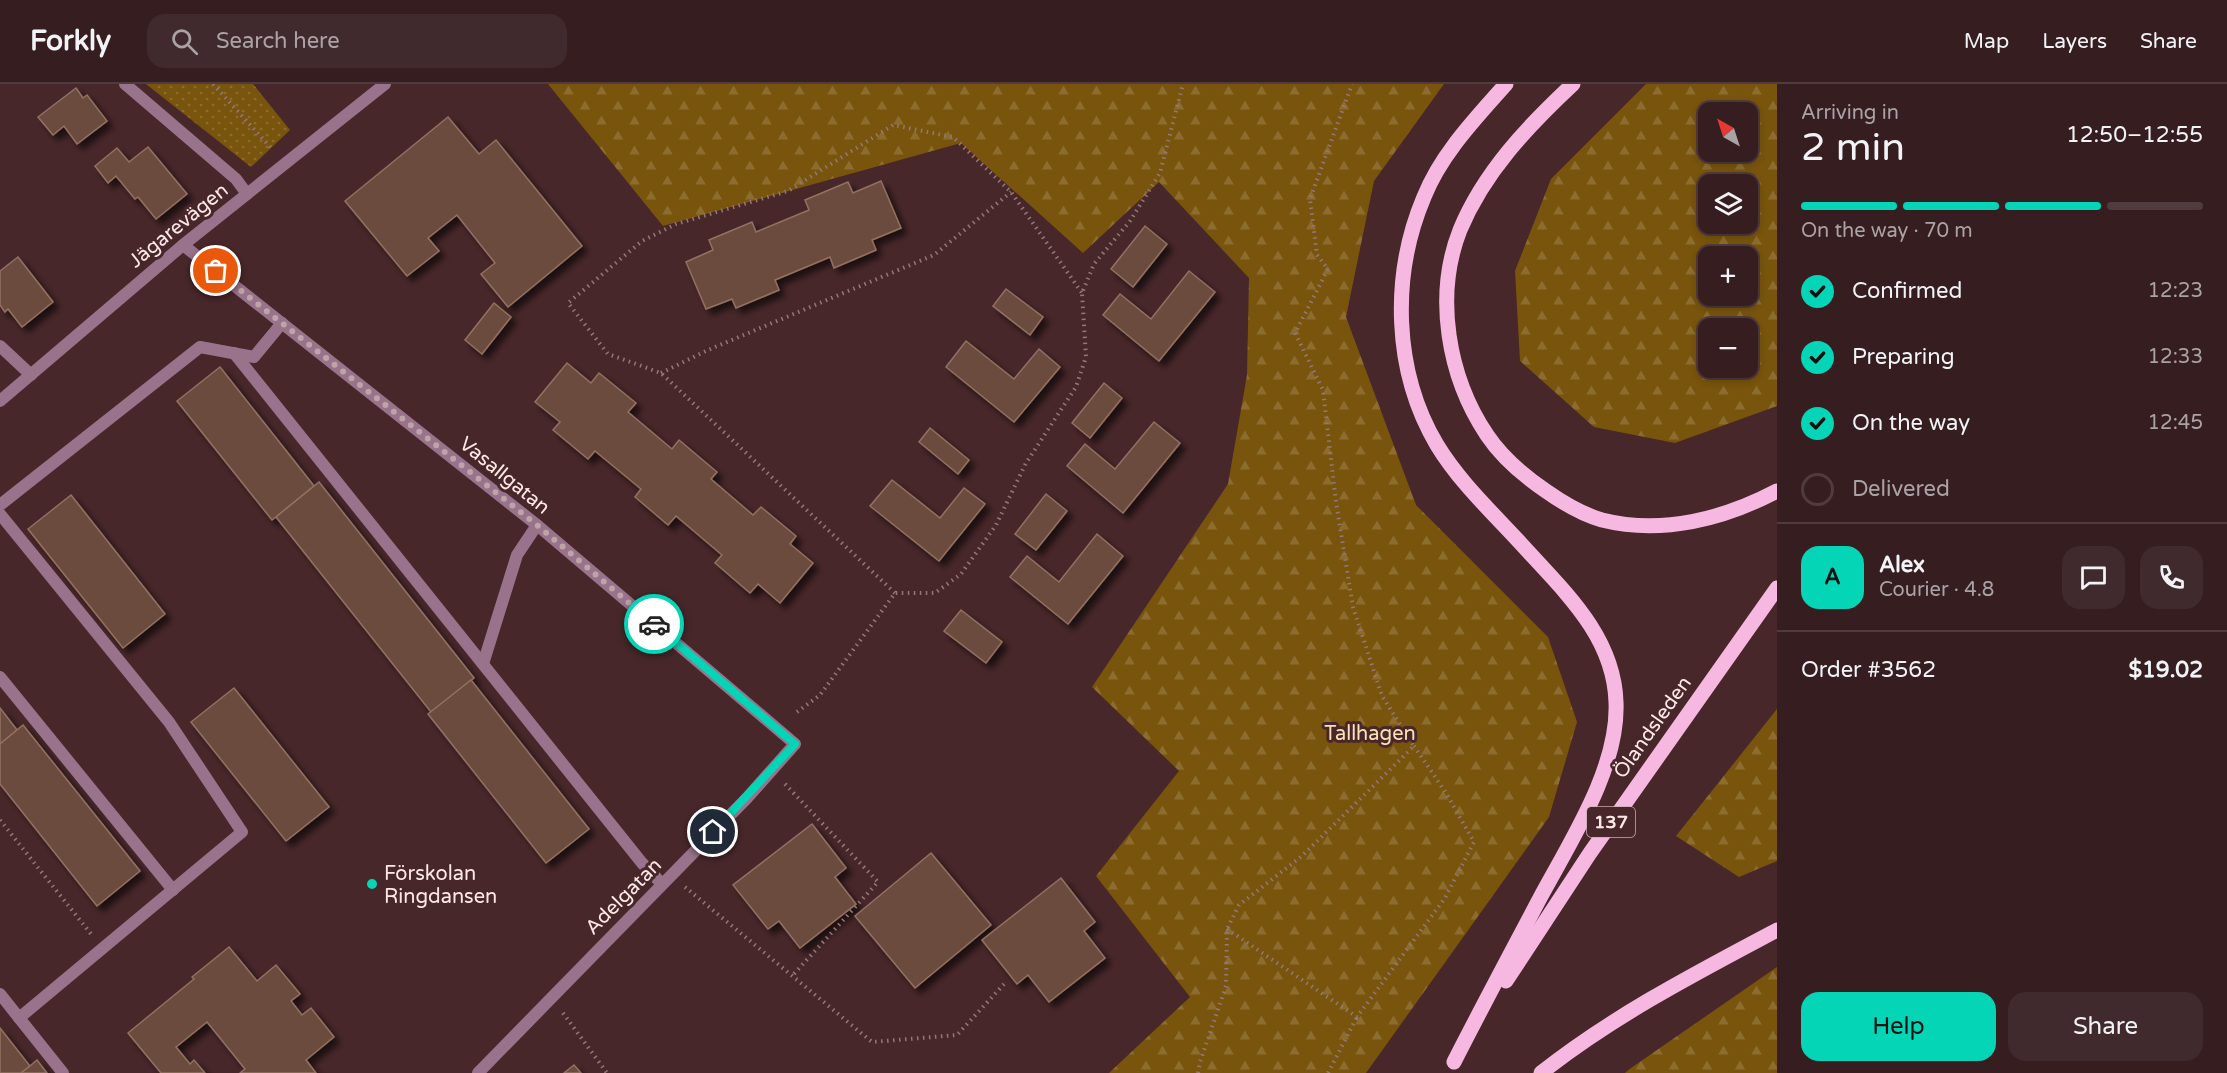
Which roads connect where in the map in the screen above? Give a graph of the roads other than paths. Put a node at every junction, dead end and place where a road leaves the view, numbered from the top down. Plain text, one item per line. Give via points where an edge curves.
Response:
1 (124, 84) edge
2 (146, 84) edge
3 (385, 84) edge
4 (1506, 84) edge
5 (1573, 84) edge
6 (138, 95) junction
7 (247, 194) junction
8 (183, 245) junction
9 (282, 323) junction
10 (0, 346) edge
11 (234, 353) junction
12 (31, 375) junction
13 (0, 401) edge
14 (1777, 491) edge
15 (0, 505) edge
16 (0, 514) edge
17 (537, 525) junction
18 (1777, 588) edge
19 (483, 664) junction
20 (0, 677) edge
21 (795, 744) joint
22 (662, 884) junction
23 (172, 890) junction
24 (1777, 930) edge
25 (0, 994) edge
26 (19, 1018) junction
27 (1450, 1067) edge
28 (63, 1073) edge
29 (478, 1073) edge
30 (1541, 1073) edge

1 - 6 street
2 - 6 street
3 - 7 street, Jägarevägen
4 - 27 main road via 1446,158 1424,196 1401,286 1401,328 1408,369 1419,409 1438,446 1474,492 1561,586 1602,643 1612,667 1616,726 1604,771 1584,817
5 - 14 main road via 1501,159 1460,230 1447,296 1448,334 1471,407 1488,436 1514,465 1568,506 1601,519 1640,526 1676,524 1716,517
6 - 7 street via 236,179
7 - 8 street, Jägarevägen
8 - 9 street, Vasallgatan
8 - 12 street, Jägarevägen
9 - 11 street via 254,357
9 - 17 street, Vasallgatan
10 - 12 street
11 - 15 street via 200,347
11 - 19 street
12 - 13 street, Jägarevägen
16 - 23 street via 169,722 242,832
17 - 19 street via 517,555
17 - 21 street, Vasallgatan
18 - 27 main road, Ölandsleden / 137 via 1590,853
19 - 22 street
20 - 23 street
21 - 22 street, Adelgatan
22 - 29 street, Adelgatan
23 - 26 street
24 - 30 main road via 1635,1008
25 - 26 street
26 - 28 street

